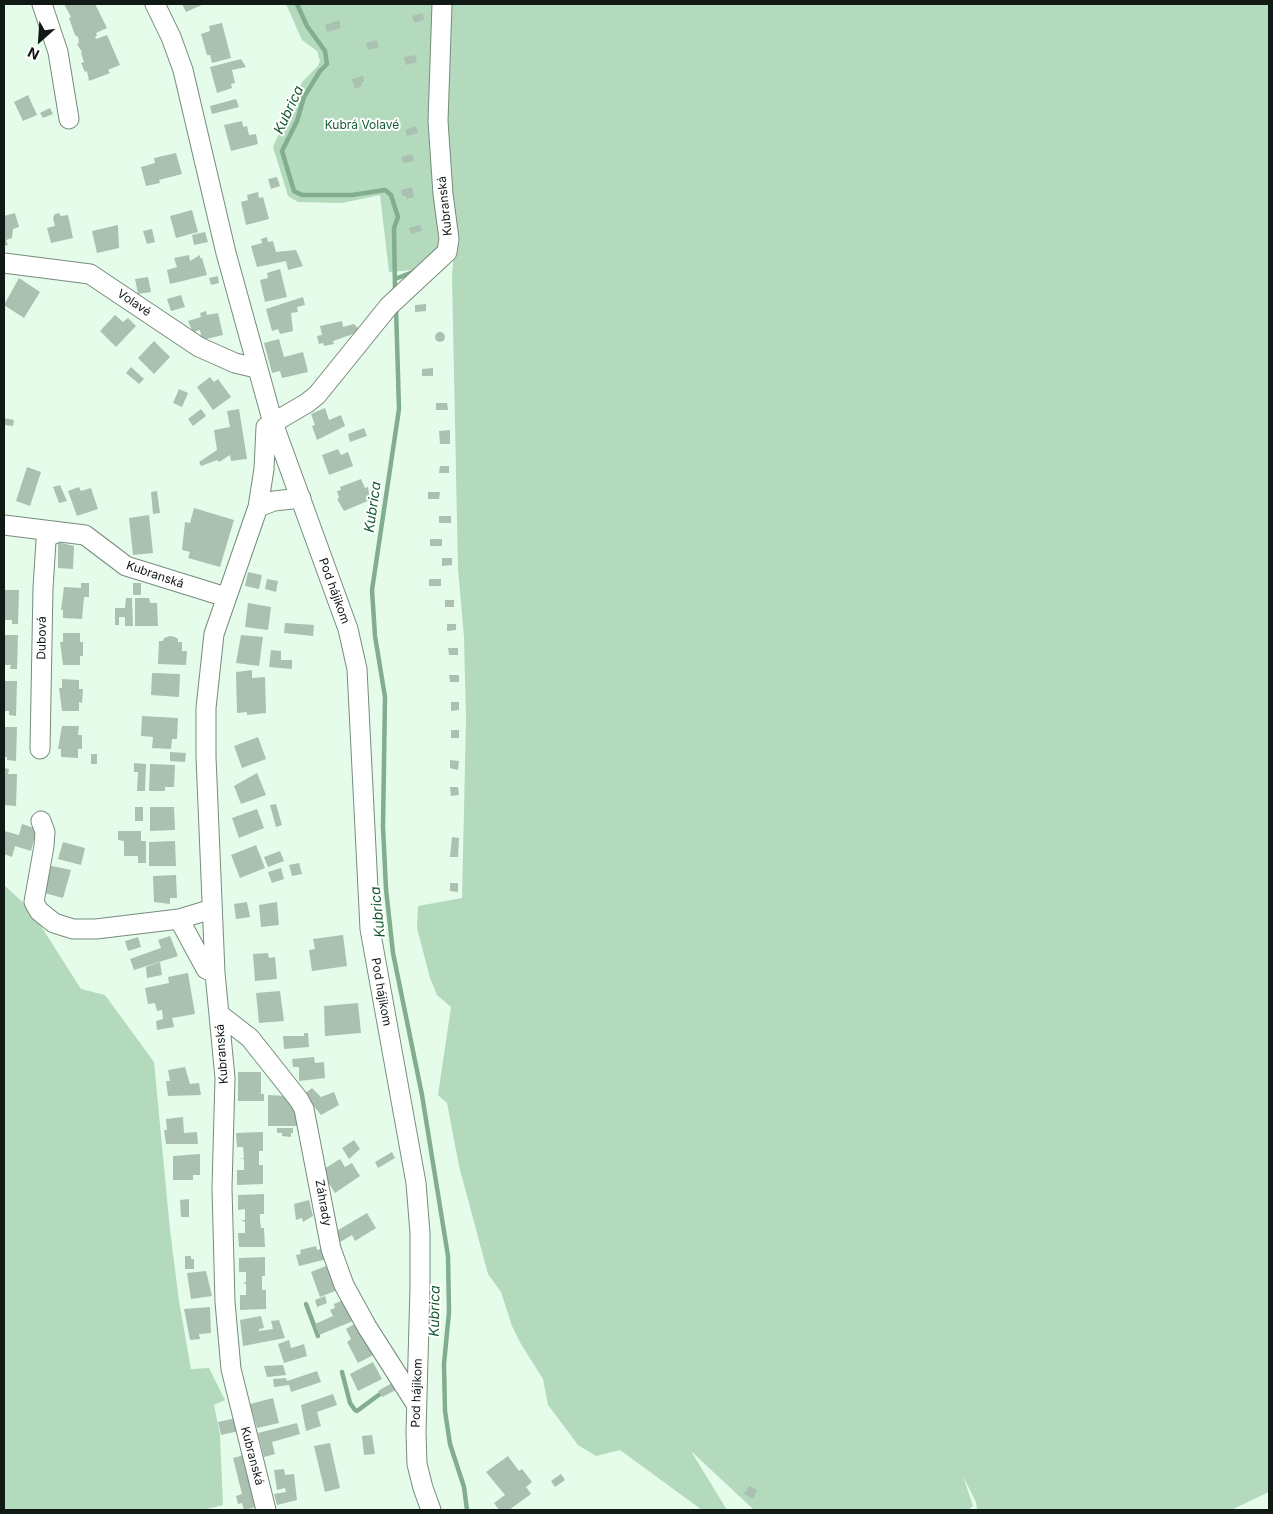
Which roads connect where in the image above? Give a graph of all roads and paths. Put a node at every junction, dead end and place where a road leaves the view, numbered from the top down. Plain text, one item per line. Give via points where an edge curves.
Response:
1 (42, 4) edge
2 (155, 4) edge
3 (442, 4) edge
4 (69, 119) dead end
5 (4, 263) edge
6 (256, 368) junction
7 (273, 423) junction
8 (300, 498) junction
9 (258, 507) junction
10 (4, 525) edge
11 (56, 533) junction
12 (226, 597) junction
13 (40, 749) dead end
14 (41, 821) dead end
15 (212, 909) junction
16 (179, 919) junction
17 (215, 972) junction
18 (219, 1014) junction
19 (416, 1404) junction
20 (266, 1510) edge
21 (432, 1510) edge

1 - 4 street via 58,52
2 - 6 street via 183,70
3 - 7 street, Kubranská via 438,121 449,239 447,252 389,306 317,394
5 - 6 street, Volavé via 90,274 199,347 235,364
6 - 7 street
7 - 8 street, Pod hájikom
7 - 9 street, Kubranská via 266,427
8 - 9 street via 274,501
8 - 19 street, Pod hájikom via 348,629 357,669 370,929 416,1183 420,1233
9 - 12 street, Kubranská
10 - 11 street, Kubranská
11 - 12 street, Kubranská via 85,535 126,566
11 - 13 street, Dubová via 46,541
12 - 15 street, Kubranská via 214,634 206,708
14 - 16 street via 45,832 44,846 34,902 54,923 73,929 96,929
15 - 16 street
15 - 17 street, Kubranská
16 - 17 street via 206,969
17 - 18 street, Kubranská
18 - 19 street, Záhrady via 250,1038 302,1104 331,1249 344,1285
18 - 20 street, Kubranská via 225,1078 222,1188 225,1302 231,1369
19 - 21 street, Pod hájikom via 417,1464

